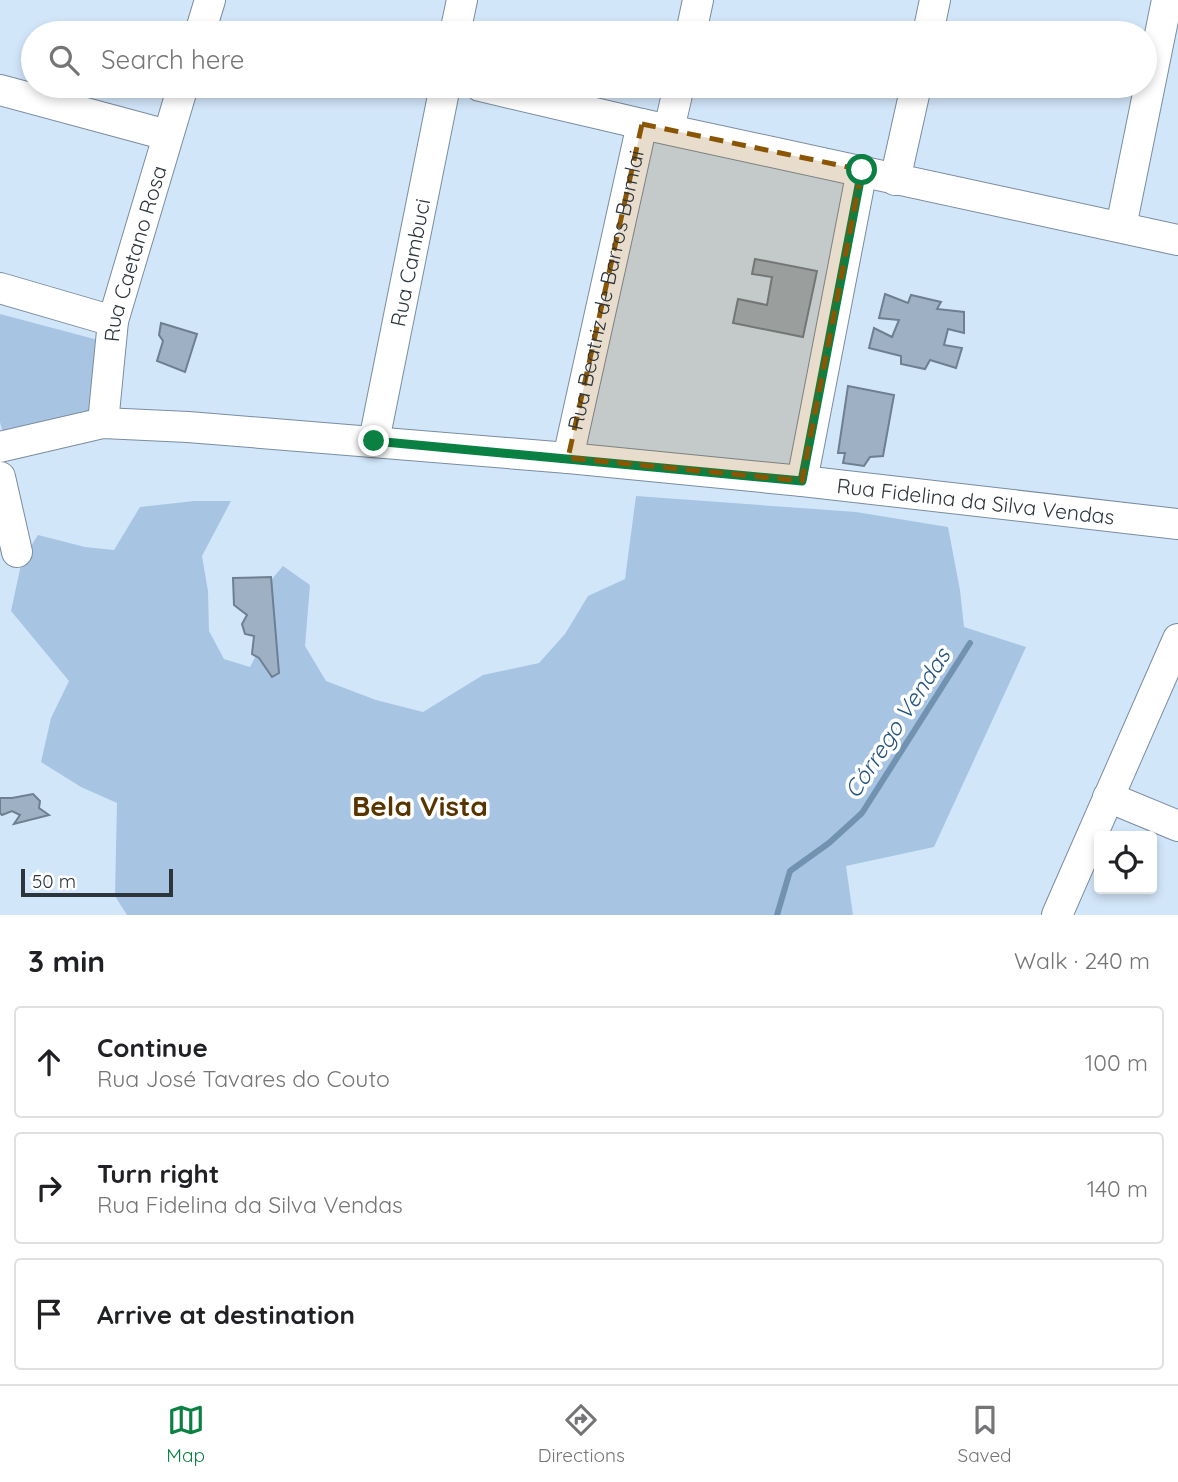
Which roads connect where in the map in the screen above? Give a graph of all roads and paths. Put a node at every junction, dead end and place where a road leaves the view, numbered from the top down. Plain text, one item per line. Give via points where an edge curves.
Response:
1 (462, 0) edge
2 (698, 0) edge
3 (935, 0) edge
4 (1167, 0) edge
5 (458, 21) edge
6 (694, 21) edge
7 (931, 21) edge
8 (1157, 49) edge
9 (0, 90) edge
10 (21, 96) edge
11 (30, 98) edge
12 (179, 98) edge
13 (442, 98) edge
14 (533, 98) edge
15 (672, 98) edge
16 (913, 98) edge
17 (1147, 98) edge
18 (656, 126) junction
19 (167, 135) junction
20 (862, 170) junction
21 (895, 180) junction
22 (1121, 227) junction
23 (1178, 240) edge
24 (0, 288) edge
25 (113, 321) junction
26 (103, 424) junction
27 (374, 441) junction
28 (0, 447) edge
29 (568, 458) junction
30 (0, 477) edge
31 (802, 481) junction
32 (1178, 524) edge
33 (17, 552) dead end
34 (1178, 639) edge
35 (1108, 797) junction
36 (1178, 826) edge
37 (1057, 915) edge

1 - 5 street
2 - 6 street
3 - 7 street
4 - 8 street
9 - 10 street
11 - 19 street
12 - 19 street, Rua Caetano Rosa
13 - 27 street, Rua Cambuci
14 - 18 street
15 - 18 street, Rua Beatriz de Barros Bumlai
16 - 21 street
17 - 22 street
18 - 20 street
18 - 29 street, Rua Beatriz de Barros Bumlai
19 - 25 street, Rua Caetano Rosa
20 - 21 street
20 - 31 street
21 - 22 street
22 - 23 street
24 - 25 street
25 - 26 street, Rua Caetano Rosa
26 - 27 street, Rua Fidelina da Silva Vendas
26 - 28 street, Rua Fidelina da Silva Vendas
27 - 29 street, Rua Fidelina da Silva Vendas
29 - 31 street, Rua Fidelina da Silva Vendas
30 - 33 street
31 - 32 street, Rua Fidelina da Silva Vendas
34 - 35 street
35 - 36 street
35 - 37 street

